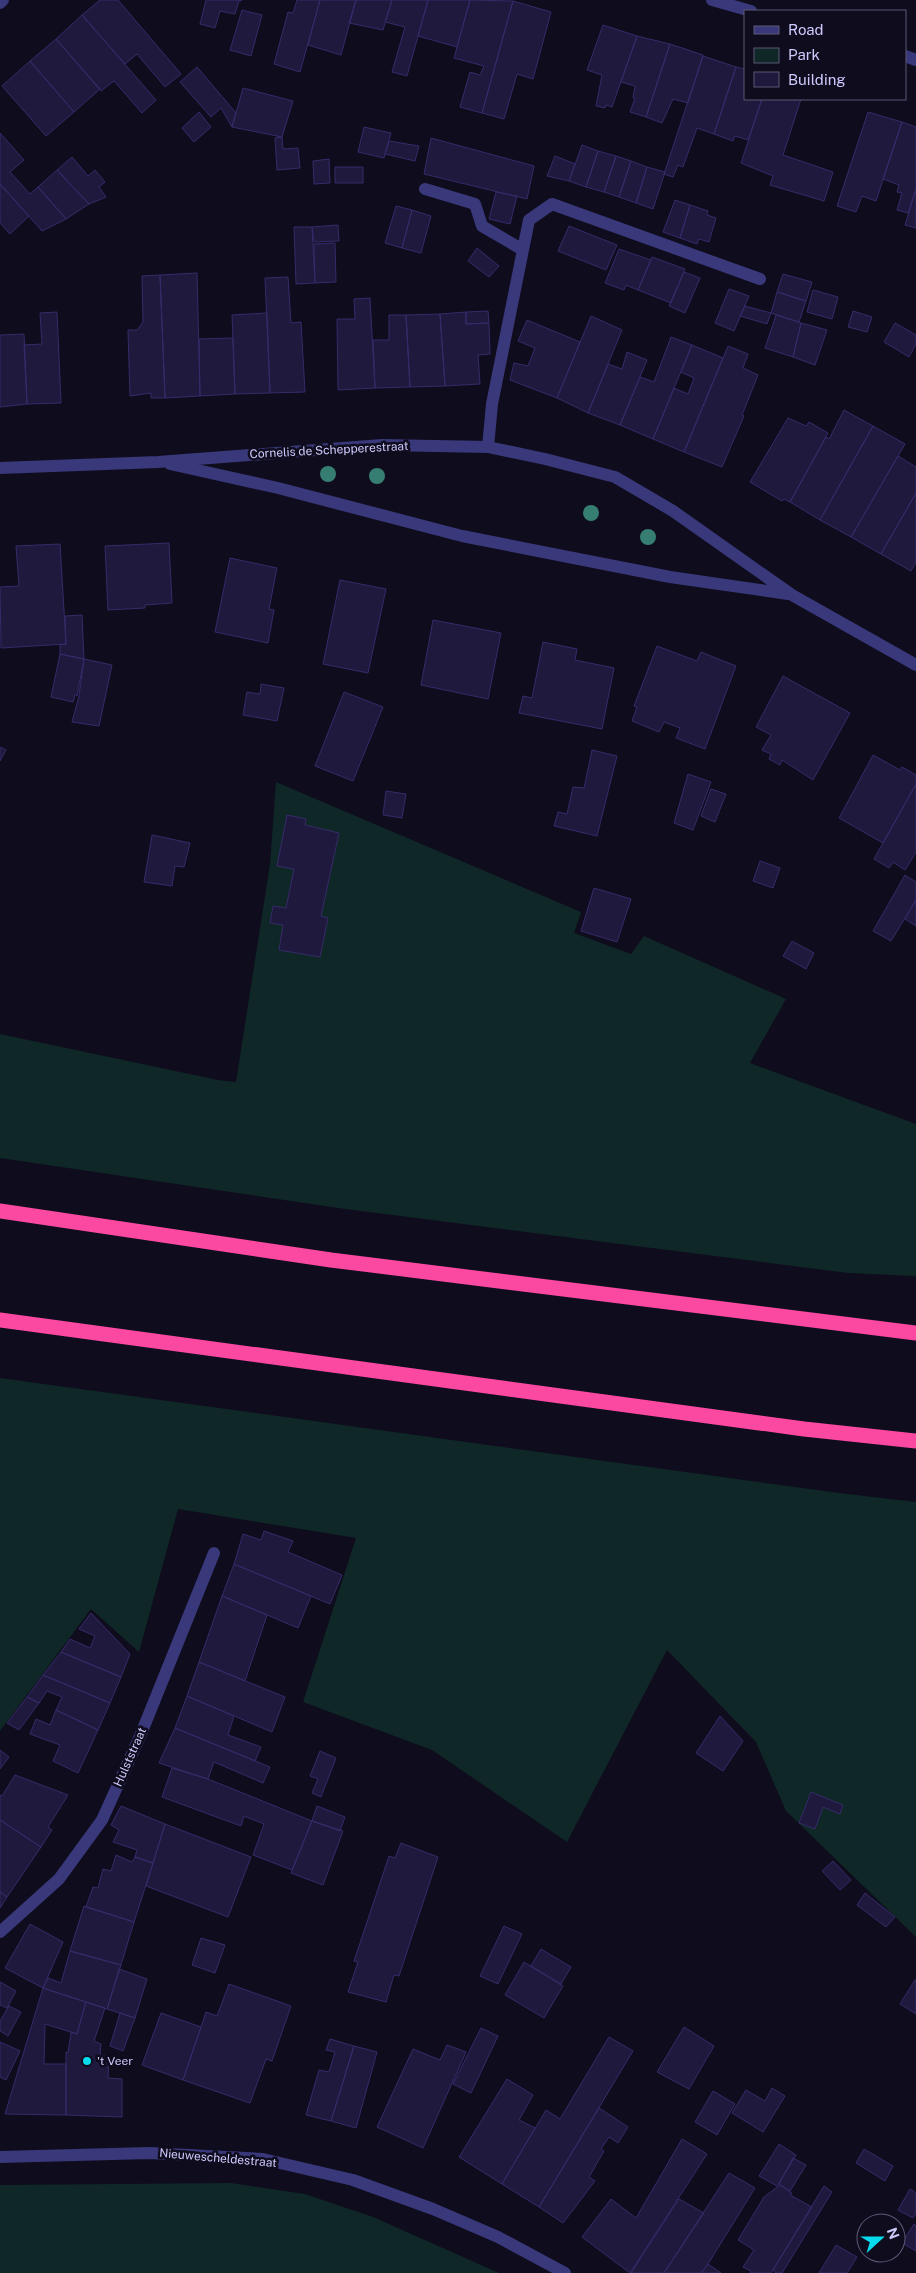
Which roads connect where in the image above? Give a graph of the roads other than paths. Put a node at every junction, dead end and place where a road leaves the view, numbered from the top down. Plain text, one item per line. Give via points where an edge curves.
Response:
1 (3, 0) edge
2 (712, 0) edge
3 (0, 3) edge
4 (747, 10) edge
5 (426, 189) dead end
6 (523, 250) junction
7 (760, 280) dead end
8 (488, 447) junction
9 (158, 462) junction
10 (0, 468) edge
11 (792, 595) junction
12 (916, 665) edge
13 (0, 1211) edge
14 (0, 1320) edge
15 (916, 1333) edge
16 (916, 1440) edge
17 (214, 1553) dead end
18 (0, 1932) edge
19 (0, 2157) edge
20 (565, 2273) edge

1 - 3 street
2 - 4 street
5 - 6 street via 474,204 482,226
6 - 7 street via 529,220 552,204
6 - 8 street via 492,404
8 - 9 street, Cornelis de Schepperestraat via 382,445
8 - 11 street, Cornelis de Schepperestraat via 615,477 674,511
9 - 10 street, Cornelis de Schepperestraat
9 - 11 street, Cornelis de Schepperestraat via 278,488 462,536 670,577
11 - 12 street, Cornelis de Schepperestraat
13 - 15 highway via 331,1260
14 - 16 highway via 795,1428
17 - 18 street, Hulststraat via 141,1734 102,1820 59,1879
19 - 20 street, Nieuwescheldestraat via 150,2152 263,2160 353,2180 498,2237

